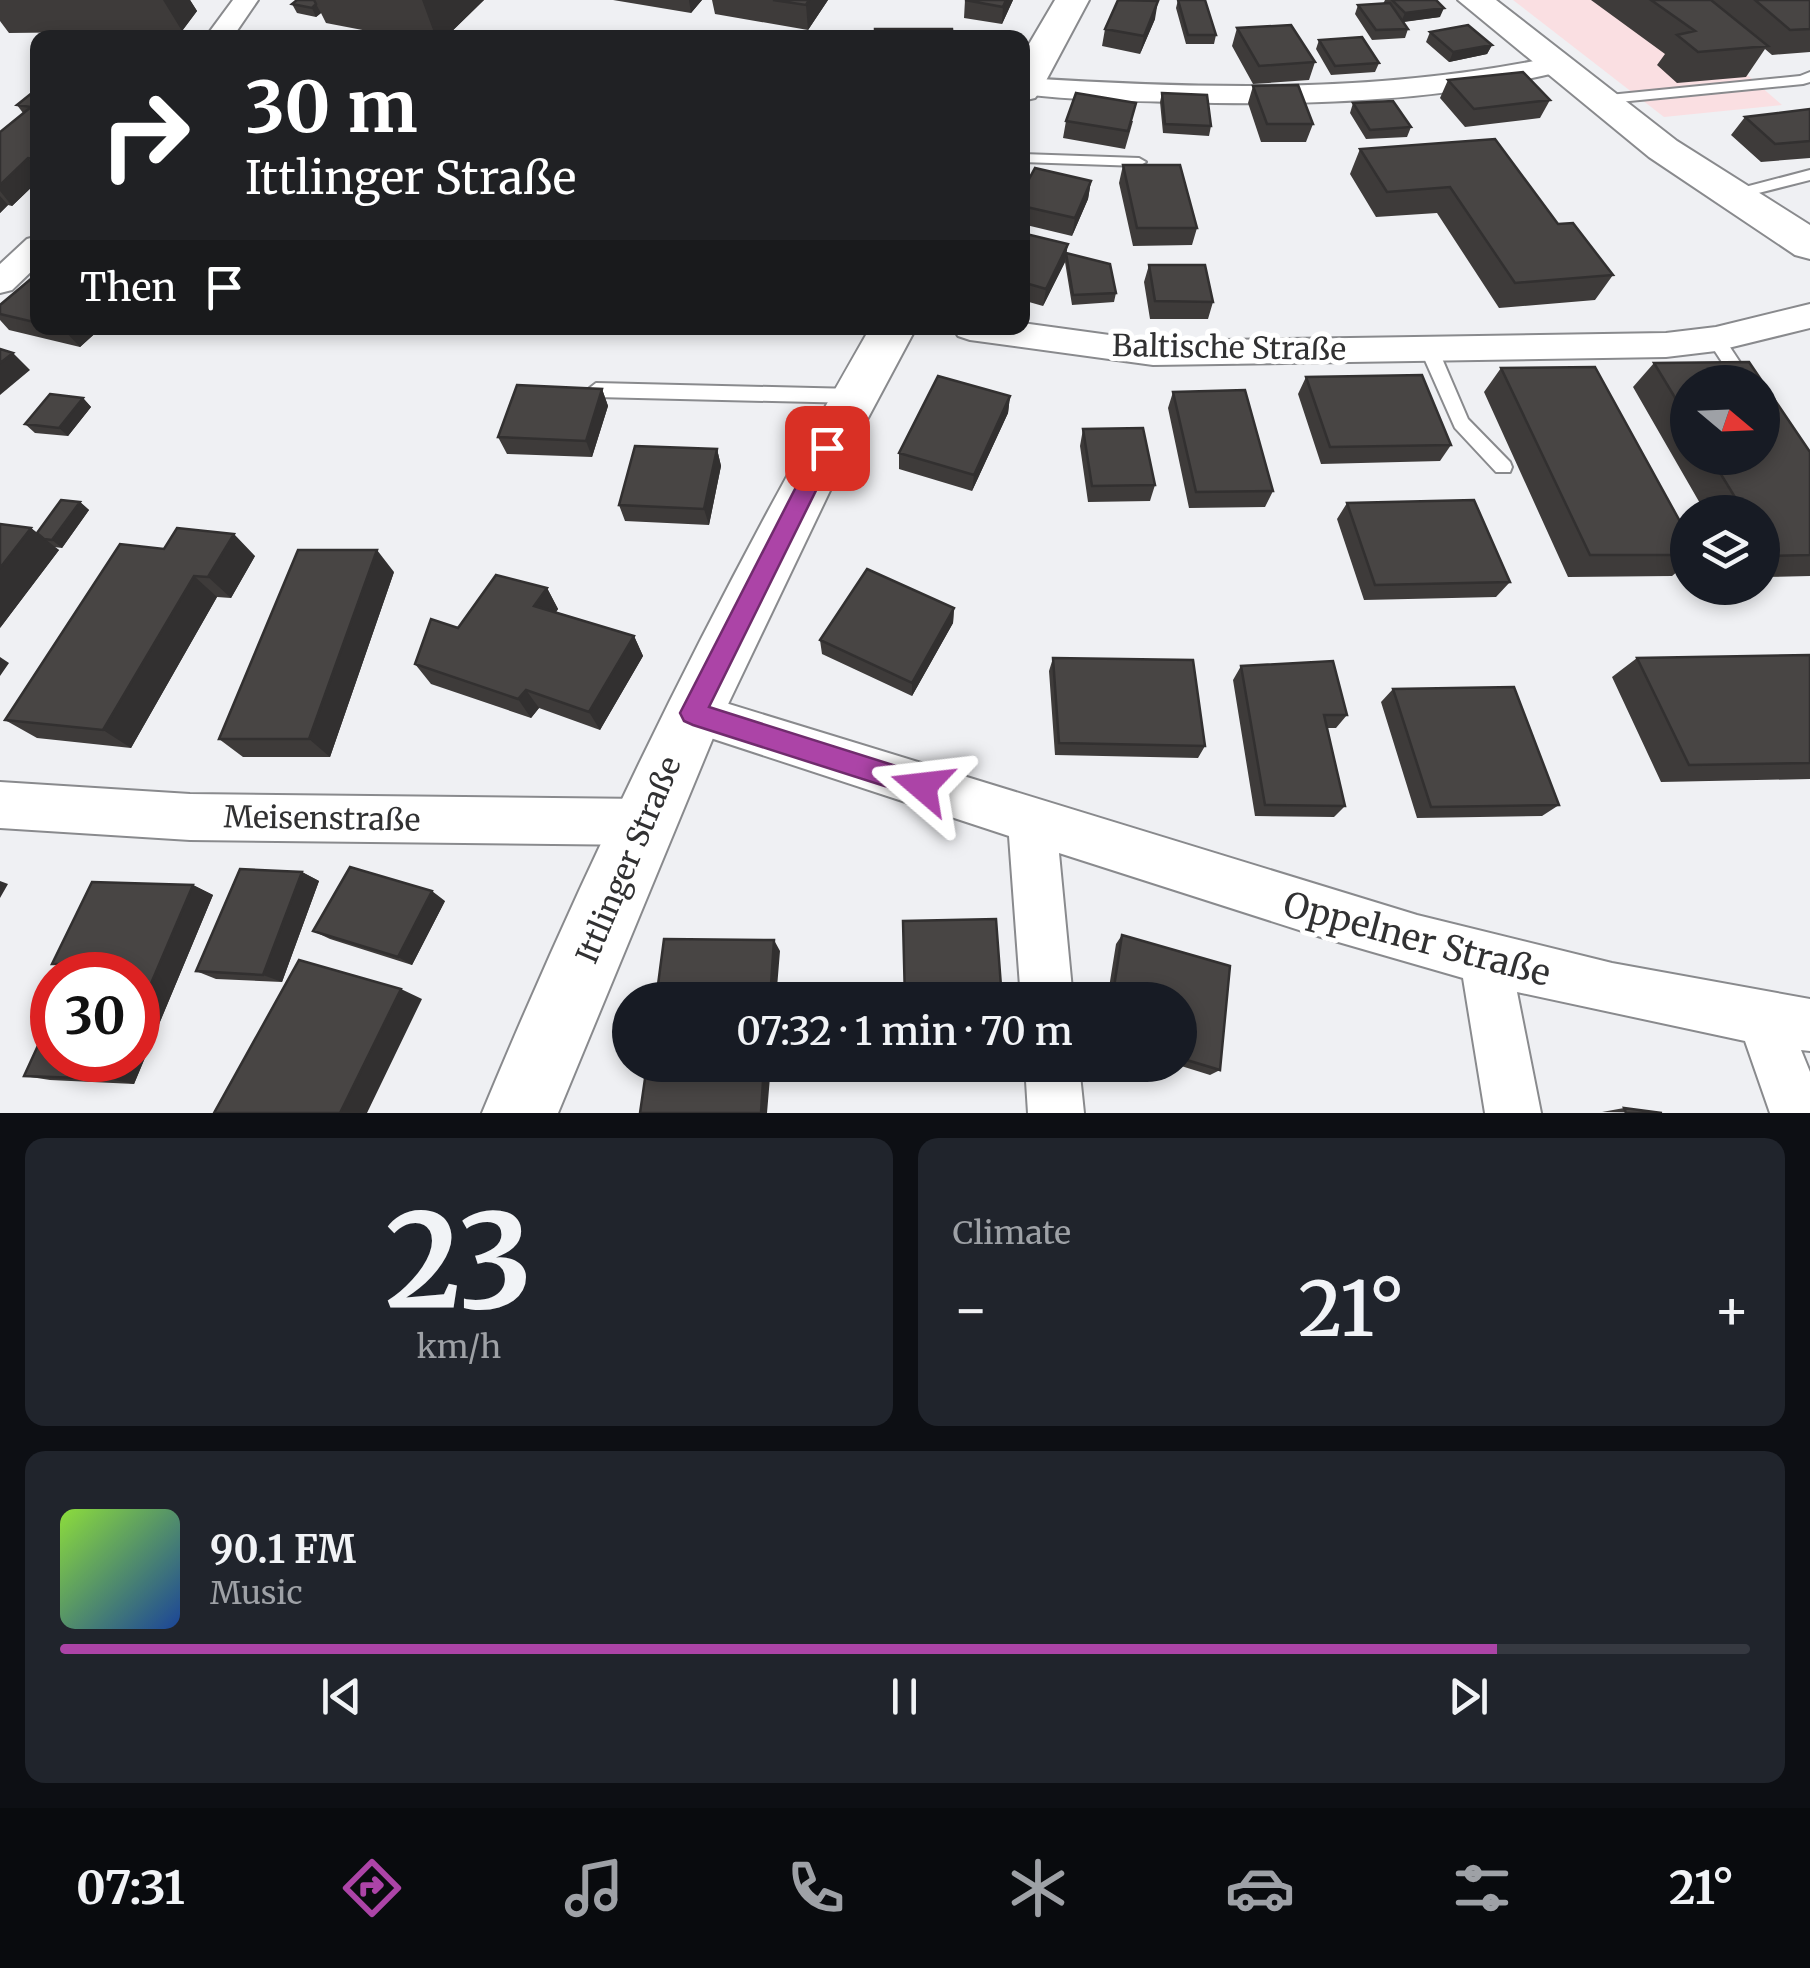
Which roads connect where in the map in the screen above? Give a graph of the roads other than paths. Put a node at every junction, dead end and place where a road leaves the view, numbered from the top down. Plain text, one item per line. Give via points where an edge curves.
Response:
1 (246, 0) edge
2 (1072, 0) edge
3 (1475, 0) edge
4 (224, 30) edge
5 (1554, 65) junction
6 (1810, 76) edge
7 (1030, 77) edge
8 (1030, 88) edge
9 (1599, 100) junction
10 (1030, 158) edge
11 (1140, 162) edge
12 (1810, 175) edge
13 (1730, 195) junction
14 (1810, 245) edge
15 (1810, 316) edge
16 (889, 335) edge
17 (1023, 335) edge
18 (1716, 339) junction
19 (1429, 349) junction
20 (1733, 365) edge
21 (596, 390) edge
22 (855, 396) junction
23 (1503, 467) dead end
24 (693, 713) junction
25 (0, 805) edge
26 (1032, 821) junction
27 (645, 822) junction
28 (1485, 960) junction
29 (1045, 982) edge
30 (1786, 1022) edge
31 (1053, 1082) edge
32 (520, 1113) edge
33 (1056, 1113) edge
34 (1513, 1113) edge
35 (1798, 1113) edge

1 - 4 street
2 - 7 street
3 - 5 street
5 - 8 street via 1456,83 1279,97
5 - 9 street
6 - 9 lane
9 - 13 street
10 - 11 lane
12 - 13 lane
13 - 14 street
15 - 18 street, Baltische Straße
16 - 22 street, Ittlinger Straße
17 - 19 street, Baltische Straße via 1153,352
18 - 19 street, Baltische Straße
18 - 20 lane
19 - 23 lane via 1461,423
21 - 22 lane
22 - 24 street, Ittlinger Straße
24 - 26 street, Oppelner Straße
24 - 27 street, Ittlinger Straße
25 - 27 street, Meisenstraße via 190,817
26 - 28 street, Oppelner Straße via 1268,899
26 - 29 street
27 - 32 street, Ittlinger Straße
28 - 30 street, Oppelner Straße
28 - 34 street
30 - 35 street
31 - 33 street

